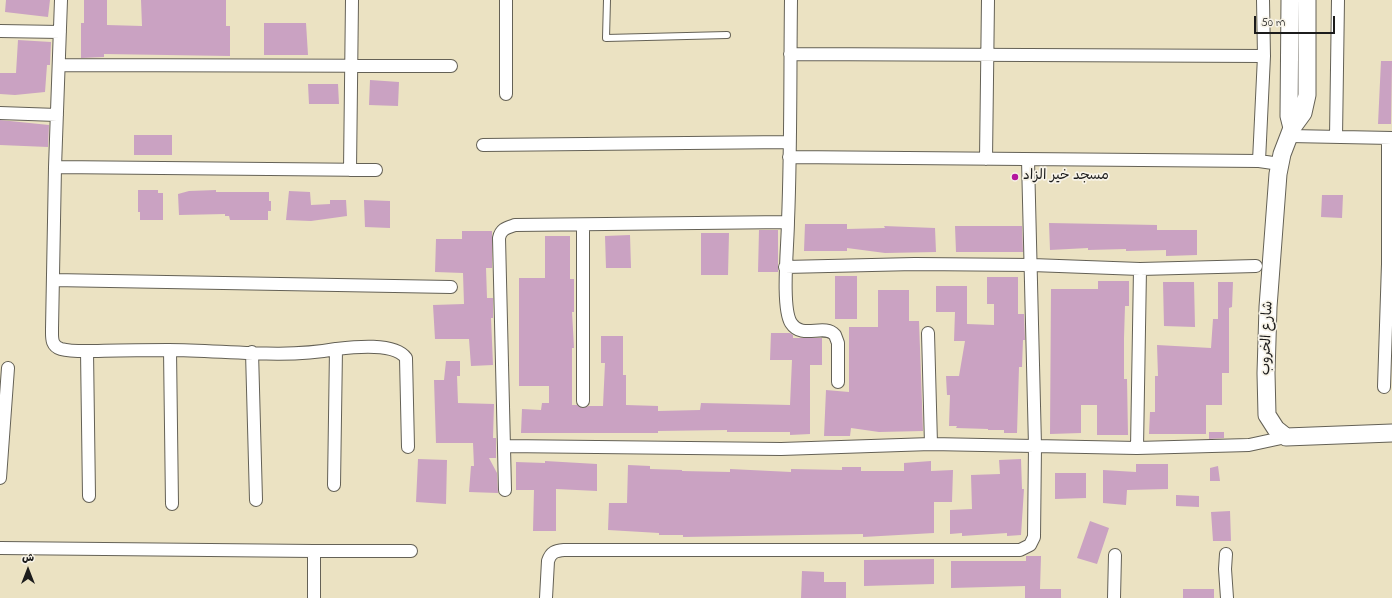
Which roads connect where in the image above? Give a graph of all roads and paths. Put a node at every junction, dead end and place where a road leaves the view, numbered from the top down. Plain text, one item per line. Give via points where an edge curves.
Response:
1 (62, 0) edge
2 (352, 0) edge
3 (506, 0) edge
4 (607, 0) edge
5 (790, 0) edge
6 (988, 0) edge
7 (1263, 0) edge
8 (1290, 0) edge
9 (1307, 0) edge
10 (1338, 0) edge
11 (0, 31) edge
12 (60, 32) junction
13 (727, 35) dead end
14 (790, 54) junction
15 (987, 56) junction
16 (1264, 56) junction
17 (59, 65) junction
18 (452, 66) dead end
19 (351, 67) junction
20 (506, 94) dead end
21 (0, 113) edge
22 (57, 115) junction
23 (1291, 132) junction
24 (1336, 137) junction
25 (1390, 138) edge
26 (789, 142) junction
27 (483, 145) dead end
28 (789, 157) junction
29 (986, 159) junction
30 (1028, 160) junction
31 (1259, 161) junction
32 (1280, 164) junction
33 (54, 168) junction
34 (350, 170) junction
35 (376, 170) dead end
36 (788, 222) junction
37 (583, 225) junction
38 (1032, 265) junction
39 (1256, 266) dead end
40 (785, 267) junction
41 (1140, 269) junction
42 (53, 280) junction
43 (451, 287) dead end
44 (928, 333) dead end
45 (336, 349) junction
46 (170, 350) junction
47 (87, 351) junction
48 (252, 352) junction
49 (8, 368) dead end
50 (838, 382) dead end
51 (1384, 387) dead end
52 (583, 401) dead end
53 (1392, 433) edge
54 (1286, 437) junction
55 (931, 444) junction
56 (504, 446) junction
57 (1035, 446) junction
58 (408, 448) dead end
59 (1137, 448) junction
60 (0, 478) edge
61 (334, 485) dead end
62 (505, 490) dead end
63 (89, 496) dead end
64 (256, 500) dead end
65 (172, 504) dead end
66 (0, 548) edge
67 (314, 551) junction
68 (411, 551) dead end
69 (1226, 554) dead end
70 (1115, 555) dead end
71 (314, 598) edge
72 (546, 598) edge
73 (1114, 598) edge
74 (1227, 598) edge

1 - 12 street
2 - 19 street
3 - 20 street
4 - 13 lane via 606,38
5 - 14 street
6 - 15 street
7 - 16 street
8 - 23 main road, شارع الخروب
9 - 23 main road, شارع الخروب via 1307,95 1302,113
10 - 24 street
11 - 12 street
12 - 17 street
14 - 15 street
14 - 26 street
15 - 16 street
15 - 29 street
16 - 31 street
17 - 19 street
17 - 22 street
18 - 19 street
19 - 34 street
21 - 22 street
22 - 33 street
23 - 24 street
23 - 32 main road, شارع الخروب
24 - 25 street
25 - 51 street
26 - 27 street
26 - 28 street
28 - 29 street
28 - 36 street
29 - 30 street
30 - 31 street
30 - 38 street
31 - 32 street
32 - 54 main road, شارع الخروب via 1268,307 1266,373 1267,415 1276,429
33 - 34 street
33 - 42 street
34 - 35 street
36 - 37 street
36 - 40 street
37 - 52 street
37 - 56 street via 515,226 504,228 500,233
38 - 40 street
38 - 41 street
38 - 57 street
39 - 41 street
40 - 50 street via 789,320 801,331 829,331 835,335 838,343
41 - 59 street
42 - 43 street
42 - 47 street via 52,341 61,349
44 - 55 street
45 - 48 street via 317,352
45 - 58 street via 368,346 394,350 406,358
45 - 61 street
46 - 47 street
46 - 48 street
46 - 65 street
47 - 63 street
48 - 64 street
49 - 60 street
53 - 54 main road
54 - 59 street via 1249,445
55 - 56 street via 782,449
55 - 57 street
56 - 62 street
57 - 59 street
57 - 72 street via 1034,537 1026,548 1020,550 564,550 550,555 548,560
66 - 67 street
67 - 68 street
67 - 71 street
69 - 74 street
70 - 73 street

